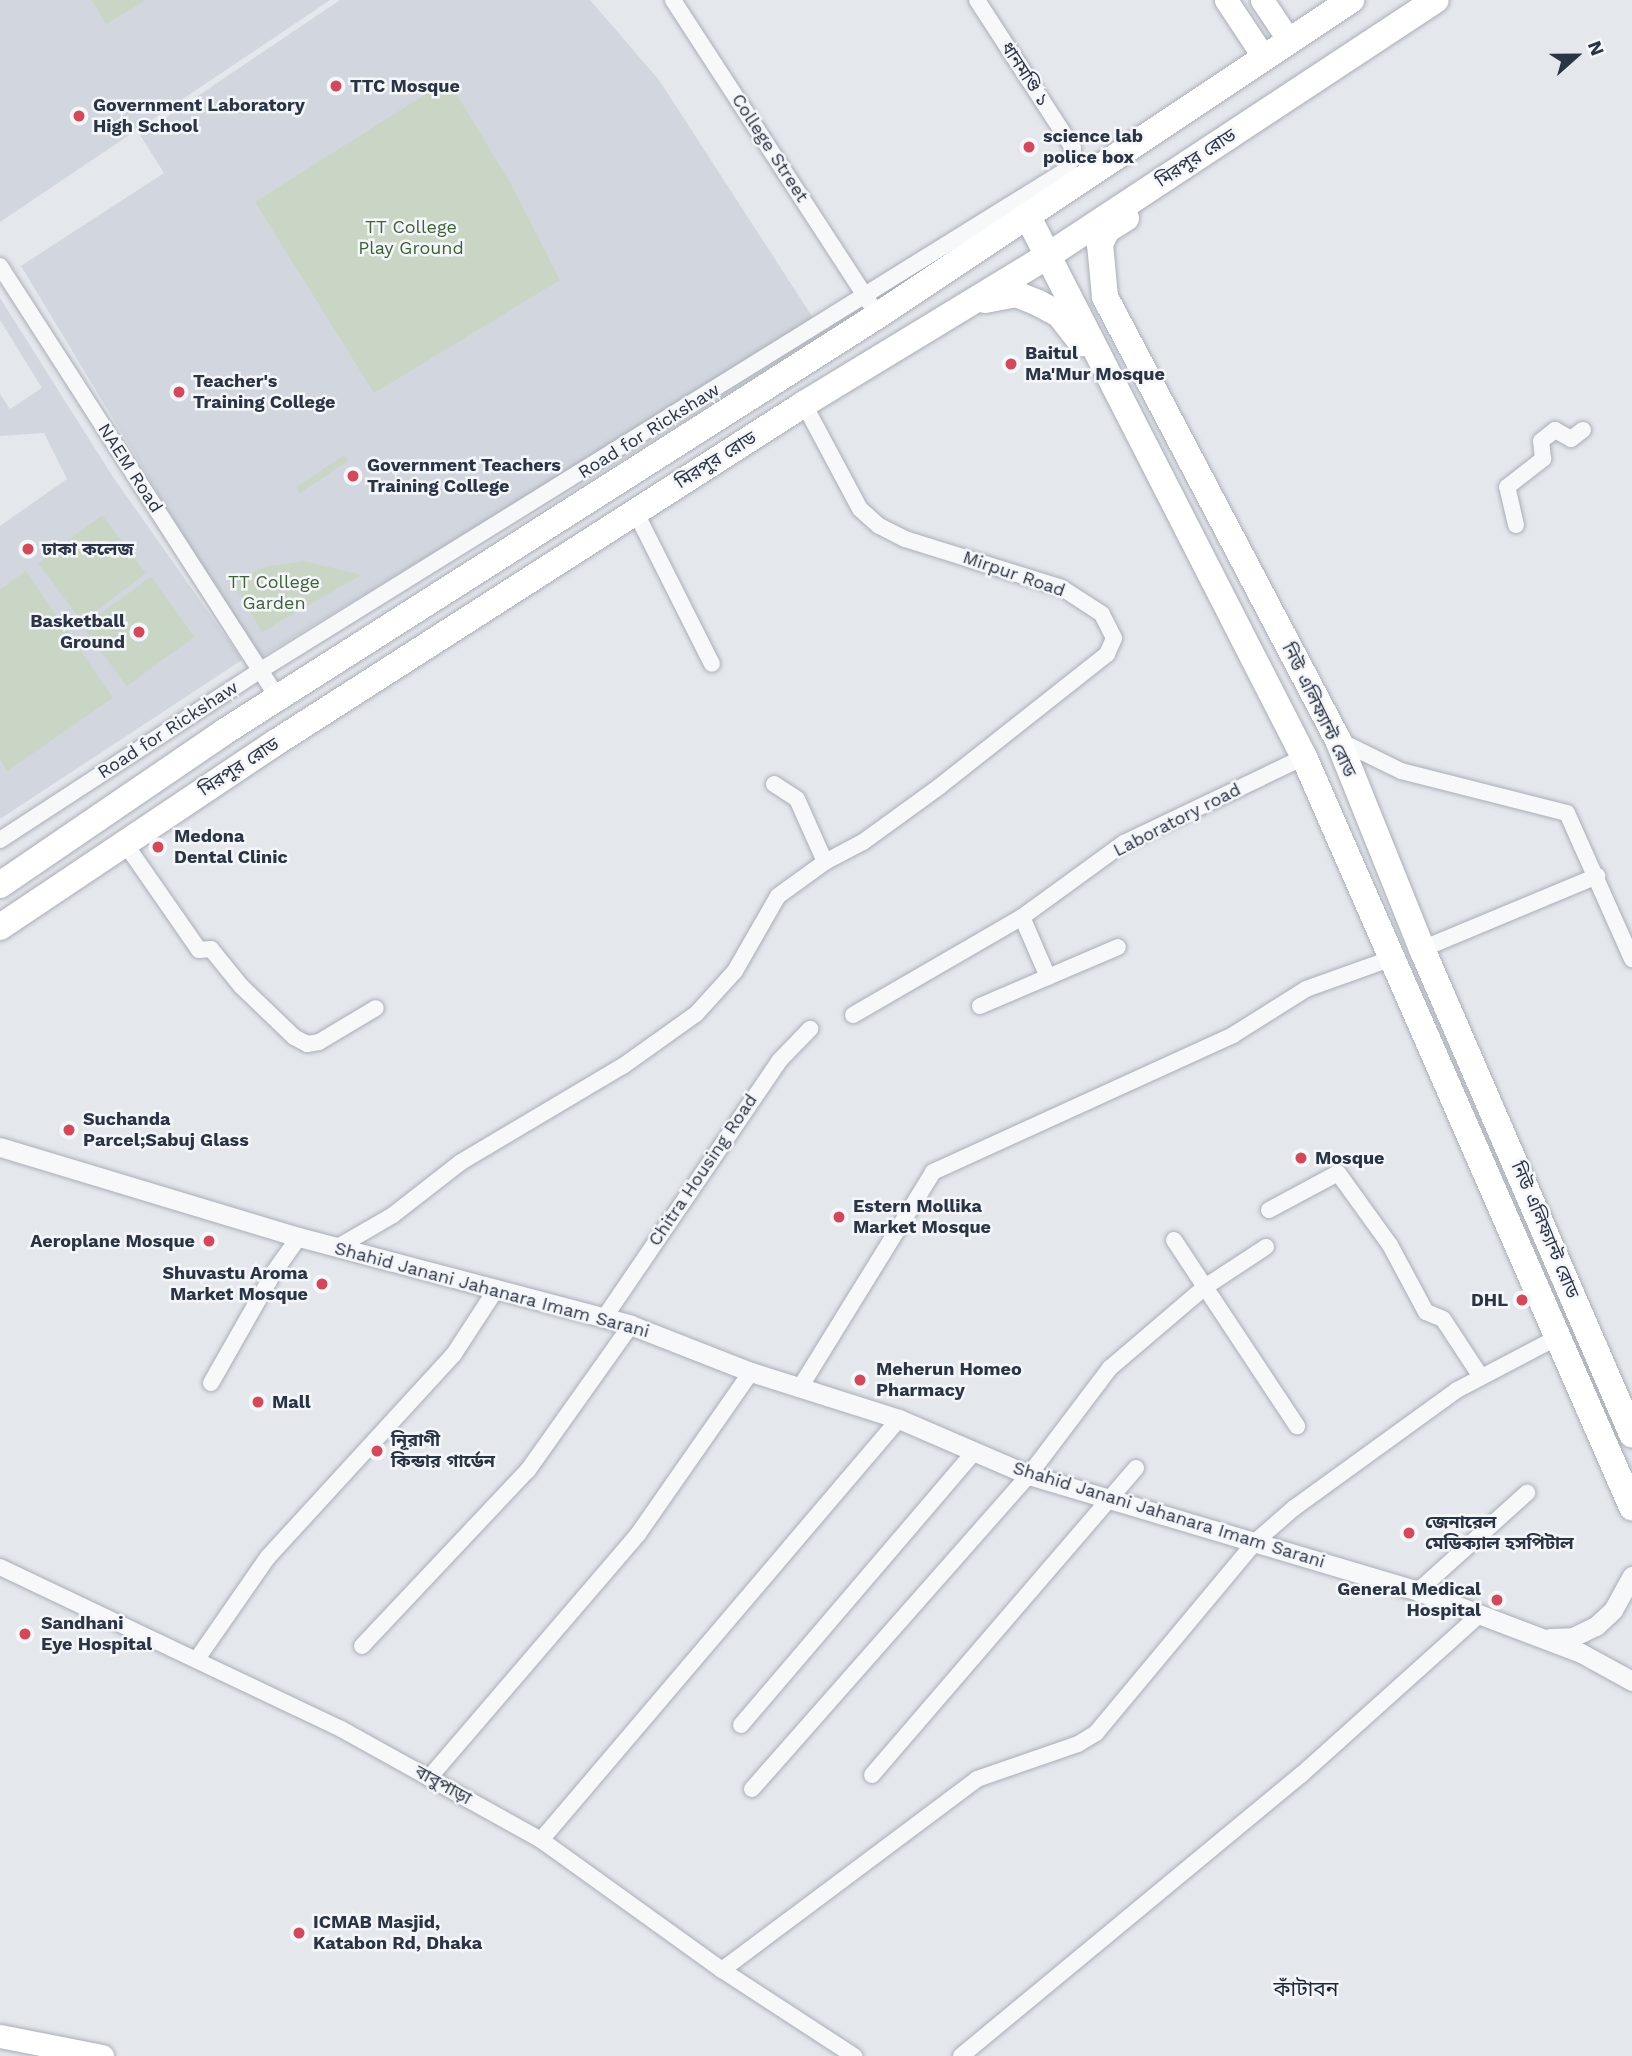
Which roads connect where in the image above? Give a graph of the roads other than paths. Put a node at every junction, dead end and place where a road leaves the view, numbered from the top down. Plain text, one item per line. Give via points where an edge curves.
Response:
1 (673, 0) edge
2 (977, 0) edge
3 (1226, 0) edge
4 (1262, 0) edge
5 (1351, 0) edge
6 (1436, 0) edge
7 (1288, 39) junction
8 (1263, 56) junction
9 (1312, 82) junction
10 (1073, 148) joint
11 (1028, 217) junction
12 (1049, 255) junction
13 (0, 266) edge
14 (969, 304) junction
15 (872, 306) junction
16 (804, 404) junction
17 (1125, 404) junction
18 (1583, 429) dead end
19 (635, 511) junction
20 (1516, 525) dead end
21 (712, 664) dead end
22 (261, 670) junction
23 (278, 698) junction
24 (300, 727) junction
25 (1338, 740) junction
26 (1304, 757) junction
27 (775, 784) dead end
28 (0, 840) edge
29 (124, 842) junction
30 (825, 862) junction
31 (1597, 876) junction
32 (0, 884) edge
33 (1022, 917) junction
34 (0, 928) edge
35 (1118, 947) dead end
36 (1422, 949) junction
37 (1390, 959) junction
38 (1632, 959) edge
39 (1048, 977) junction
40 (980, 1006) dead end
41 (376, 1008) dead end
42 (853, 1015) dead end
43 (810, 1029) dead end
44 (0, 1147) edge
45 (1269, 1210) dead end
46 (299, 1237) junction
47 (1174, 1240) dead end
48 (338, 1247) junction
49 (1266, 1247) dead end
50 (1205, 1287) junction
51 (495, 1291) junction
52 (604, 1318) junction
53 (631, 1325) junction
54 (1556, 1338) junction
55 (751, 1372) junction
56 (1481, 1377) junction
57 (211, 1382) dead end
58 (801, 1386) junction
59 (899, 1419) junction
60 (1297, 1426) dead end
61 (1632, 1434) edge
62 (975, 1451) junction
63 (1136, 1468) dead end
64 (1030, 1475) junction
65 (1527, 1493) dead end
66 (1106, 1499) junction
67 (1632, 1507) edge
68 (1255, 1542) junction
69 (0, 1567) edge
70 (1632, 1576) edge
71 (1418, 1591) junction
72 (1478, 1616) junction
73 (1543, 1639) junction
74 (362, 1646) dead end
75 (197, 1659) junction
76 (1632, 1681) edge
77 (741, 1725) dead end
78 (872, 1775) dead end
79 (429, 1778) junction
80 (752, 1789) dead end
81 (541, 1840) junction
82 (722, 1970) junction
83 (0, 2036) edge
84 (102, 2056) edge
85 (854, 2056) edge
86 (961, 2056) edge

1 - 15 street, College Street
2 - 10 street, ধানমণ্ডি ১
3 - 8 main road
4 - 7 main road
5 - 7 highway, মিরপুর রোড
6 - 9 highway, মিরপুর রোড
7 - 8 highway, মিরপুর রোড
8 - 11 highway, মিরপুর রোড
9 - 12 highway, মিরপুর রোড
9 - 25 highway, নিউ এলিফ্যান্ট রোড via 1286,112 1107,230 1100,259 1105,297
10 - 15 street, Road for Rickshaw via 1068,166 1055,178
11 - 12 highway, নিউ এলিফ্যান্ট রোড
11 - 15 highway, মিরপুর রোড
12 - 14 highway, মিরপুর রোড
12 - 17 highway, নিউ এলিফ্যান্ট রোড
13 - 22 street, NAEM Road
14 - 16 highway, মিরপুর রোড
14 - 17 highway via 1016,294 1059,314
15 - 22 street, Road for Rickshaw
15 - 23 highway, মিরপুর রোড
16 - 19 highway, মিরপুর রোড
16 - 30 street, Mirpur Road via 860,509 879,526 905,539 1062,588 1102,614 1114,638 1107,654 863,842
17 - 26 highway, নিউ এলিফ্যান্ট রোড
18 - 20 street via 1571,439 1555,430 1541,442 1543,459 1507,487
19 - 21 street
19 - 24 highway, মিরপুর রোড
22 - 23 street, NAEM Road
22 - 28 street, Road for Rickshaw
23 - 24 highway
23 - 32 highway, মিরপুর রোড
24 - 29 highway, মিরপুর রোড
25 - 31 street via 1401,771 1567,813
25 - 36 highway, নিউ এলিফ্যান্ট রোড
26 - 33 street, Laboratory road via 1124,843
26 - 37 highway, নিউ এলিফ্যান্ট রোড
27 - 30 street via 797,799
29 - 34 highway, মিরপুর রোড
29 - 41 street via 199,950 211,949 241,986 294,1037 307,1044 319,1042
30 - 48 street via 778,896 735,971 696,1014 623,1066 461,1162 393,1214
31 - 36 street
31 - 38 street
33 - 39 street
33 - 42 street, Laboratory road
35 - 39 street
36 - 61 highway, নিউ এলিফ্যান্ট রোড
37 - 54 highway, নিউ এলিফ্যান্ট রোড
37 - 58 street via 1306,989 1233,1035 933,1172
39 - 40 street
43 - 52 street, Chitra Housing Road via 779,1061
44 - 46 street, Shahid Janani Jahanara Imam Sarani
45 - 56 street via 1338,1173 1390,1245 1426,1312 1443,1319
46 - 48 street, Shahid Janani Jahanara Imam Sarani
46 - 57 street
47 - 50 street
48 - 51 street, Shahid Janani Jahanara Imam Sarani
49 - 50 street
50 - 60 street
50 - 64 street via 1110,1368
51 - 52 street, Shahid Janani Jahanara Imam Sarani
51 - 75 street via 454,1354 268,1556
52 - 53 street, Shahid Janani Jahanara Imam Sarani
53 - 55 street, Shahid Janani Jahanara Imam Sarani
53 - 74 street via 528,1470
54 - 56 street
54 - 67 highway, নিউ এলিফ্যান্ট রোড
55 - 58 street, Shahid Janani Jahanara Imam Sarani
55 - 79 street via 638,1534
56 - 68 street via 1346,1470
58 - 59 street, Shahid Janani Jahanara Imam Sarani
59 - 62 street, Shahid Janani Jahanara Imam Sarani
59 - 81 street
62 - 64 street, Shahid Janani Jahanara Imam Sarani
62 - 77 street
63 - 66 street
64 - 66 street, Shahid Janani Jahanara Imam Sarani
64 - 80 street
65 - 71 street
66 - 68 street, Shahid Janani Jahanara Imam Sarani
66 - 78 street
68 - 71 street, Shahid Janani Jahanara Imam Sarani
68 - 82 street via 1096,1733 1078,1744 977,1779
69 - 75 street, বাবুপাড়া
70 - 73 street via 1613,1611 1596,1626 1573,1637
71 - 72 street, Shahid Janani Jahanara Imam Sarani
72 - 73 street, Shahid Janani Jahanara Imam Sarani
72 - 86 street via 1302,1774
73 - 76 street, Shahid Janani Jahanara Imam Sarani via 1581,1653
75 - 79 street, বাবুপাড়া
79 - 81 street, বাবুপাড়া
81 - 82 street, বাবুপাড়া
82 - 85 street, বাবুপাড়া
83 - 84 main road

